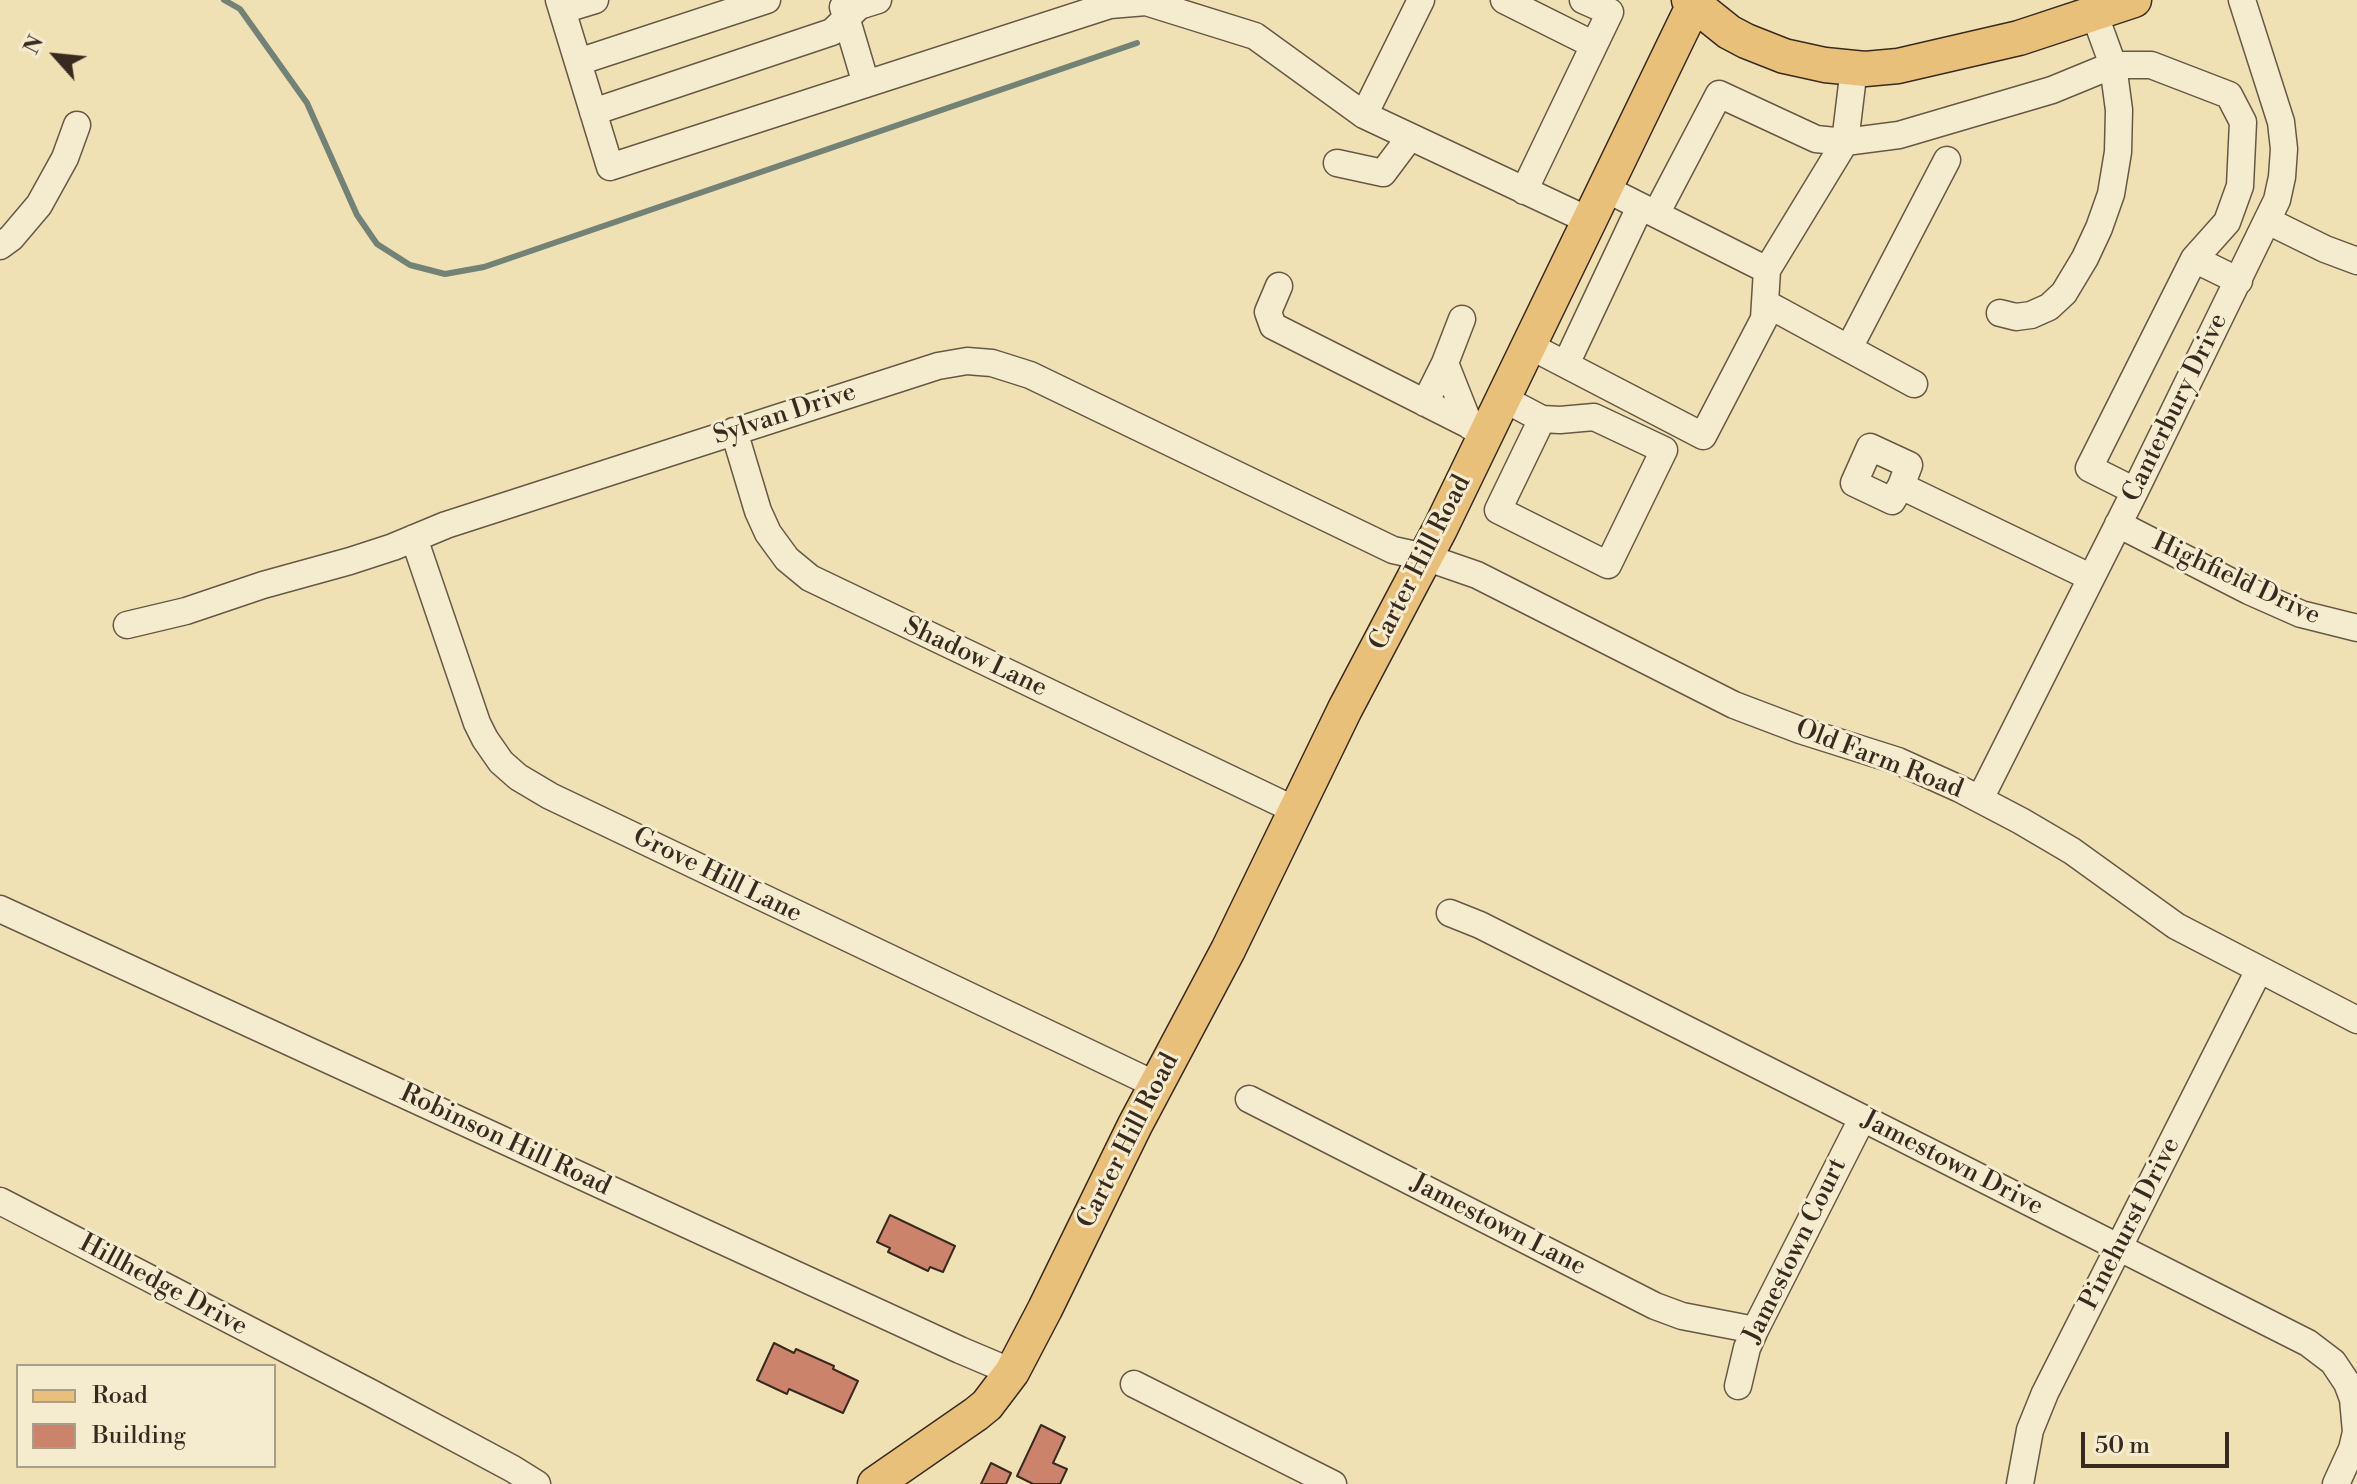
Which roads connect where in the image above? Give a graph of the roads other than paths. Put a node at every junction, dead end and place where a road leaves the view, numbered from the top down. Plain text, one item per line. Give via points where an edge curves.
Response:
1 (595, 0) edge
2 (767, 0) edge
3 (878, 0) edge
4 (1421, 0) edge
5 (1504, 0) edge
6 (1583, 0) edge
7 (2134, 0) edge
8 (2242, 0) edge
9 (1693, 2) edge
10 (1109, 3) edge
11 (1190, 4) edge
12 (560, 5) edge
13 (844, 9) edge
14 (2083, 10) edge
15 (1594, 45) junction
16 (578, 62) junction
17 (2113, 65) junction
18 (1854, 68) junction
19 (866, 84) junction
20 (593, 112) junction
21 (1364, 115) junction
22 (77, 125) dead end
23 (1410, 137) junction
24 (1845, 142) junction
25 (1947, 160) dead end
26 (1337, 163) dead end
27 (1606, 189) junction
28 (1524, 191) junction
29 (1648, 211) junction
30 (1590, 221) junction
31 (2268, 221) junction
32 (0, 246) edge
33 (2194, 259) junction
34 (2357, 261) edge
35 (1767, 270) junction
36 (2239, 281) junction
37 (1279, 286) dead end
38 (1765, 303) junction
39 (2000, 313) dead end
40 (1462, 319) dead end
41 (1530, 346) junction
42 (1849, 348) junction
43 (1445, 363) junction
44 (1566, 364) junction
45 (1914, 384) dead end
46 (1504, 399) junction
47 (1425, 403) junction
48 (1542, 419) junction
49 (1478, 430) junction
50 (734, 431) junction
51 (1901, 486) dead end
52 (2135, 491) junction
53 (2118, 524) junction
54 (414, 538) junction
55 (1425, 557) junction
56 (2090, 577) junction
57 (127, 625) dead end
58 (2357, 628) edge
59 (1980, 799) junction
60 (1295, 810) junction
61 (0, 909) edge
62 (1450, 913) dead end
63 (2259, 970) junction
64 (2357, 1020) edge
65 (1156, 1085) junction
66 (1249, 1099) dead end
67 (1862, 1119) junction
68 (0, 1201) edge
69 (2119, 1248) junction
70 (1755, 1330) junction
71 (1012, 1372) junction
72 (1134, 1384) dead end
73 (1738, 1386) dead end
74 (537, 1484) edge
75 (875, 1484) edge
76 (1333, 1484) edge
77 (2020, 1484) edge
78 (2336, 1484) edge

1 - 12 street
2 - 16 street
3 - 13 street
4 - 21 street
5 - 15 street
6 - 15 street via 1610,12
7 - 14 main road, Carter Hill Road
8 - 31 street, Canterbury Drive via 2281,122 2282,177
9 - 18 main road, Carter Hill Road via 1746,41 1784,56
9 - 27 main road, Carter Hill Road
10 - 11 street
10 - 19 street
11 - 21 street via 1255,36
12 - 16 street
13 - 19 street
13 - 20 street via 832,32
14 - 17 street
14 - 18 main road, Carter Hill Road via 2019,38 1898,66
15 - 28 street
16 - 20 street
17 - 24 street via 2052,90 1899,135
17 - 33 street via 2151,65 2229,95 2243,122 2240,186 2227,222
17 - 39 street via 2118,152 2099,228 2064,293 2049,307 2016,317
18 - 24 street
19 - 20 street via 610,167
21 - 23 street
22 - 32 street via 39,205
23 - 26 street via 1383,173
23 - 28 street
24 - 29 street via 1816,139 1719,94
24 - 35 street
25 - 42 street
27 - 29 street
27 - 30 main road, Carter Hill Road
28 - 30 street
29 - 35 street
29 - 44 street
30 - 41 main road, Carter Hill Road
31 - 34 street
31 - 36 street, Canterbury Drive
33 - 36 street
33 - 52 street via 2089,468
35 - 38 street
36 - 52 street, Canterbury Drive
37 - 47 street via 1268,312 1273,326
38 - 42 street
38 - 44 street via 1764,319 1703,436
40 - 43 street
41 - 44 street
41 - 46 main road, Carter Hill Road
42 - 45 street
43 - 47 street
43 - 49 street
46 - 48 street
46 - 49 main road, Carter Hill Road
47 - 49 street
48 - 48 street via 1594,417 1664,450 1608,565 1498,510
49 - 55 main road, Carter Hill Road
50 - 54 street, Sylvan Drive
50 - 55 street, Sylvan Drive via 938,366 992,363 1030,375 1393,550
50 - 60 street, Shadow Lane via 768,533 810,578
51 - 56 street
52 - 53 street, Canterbury Drive
53 - 56 street, Canterbury Drive
53 - 58 street, Highfield Drive via 2301,614
54 - 57 street, Sylvan Drive
54 - 65 street, Grove Hill Lane via 477,723 501,762 518,777
55 - 59 street, Old Farm Road via 1477,575 1734,705 1898,761
55 - 60 main road, Carter Hill Road
56 - 59 street, Canterbury Drive
59 - 63 street, Old Farm Road via 2072,851 2176,926
60 - 65 main road, Carter Hill Road
61 - 71 street, Robinson Hill Road
62 - 67 street, Jamestown Drive
63 - 64 street, Old Farm Road
63 - 69 street, Pinehurst Drive
65 - 71 main road, Carter Hill Road
66 - 70 street, Jamestown Lane via 1655,1306
67 - 69 street, Jamestown Drive
67 - 70 street, Jamestown Court
68 - 74 street, Hillhedge Drive
69 - 77 street, Pinehurst Drive via 2035,1417
69 - 78 street, Jamestown Drive via 2308,1343 2333,1362 2347,1383 2356,1415 2352,1449
70 - 73 street, Jamestown Court
71 - 75 main road, Carter Hill Road via 976,1414
72 - 76 street

